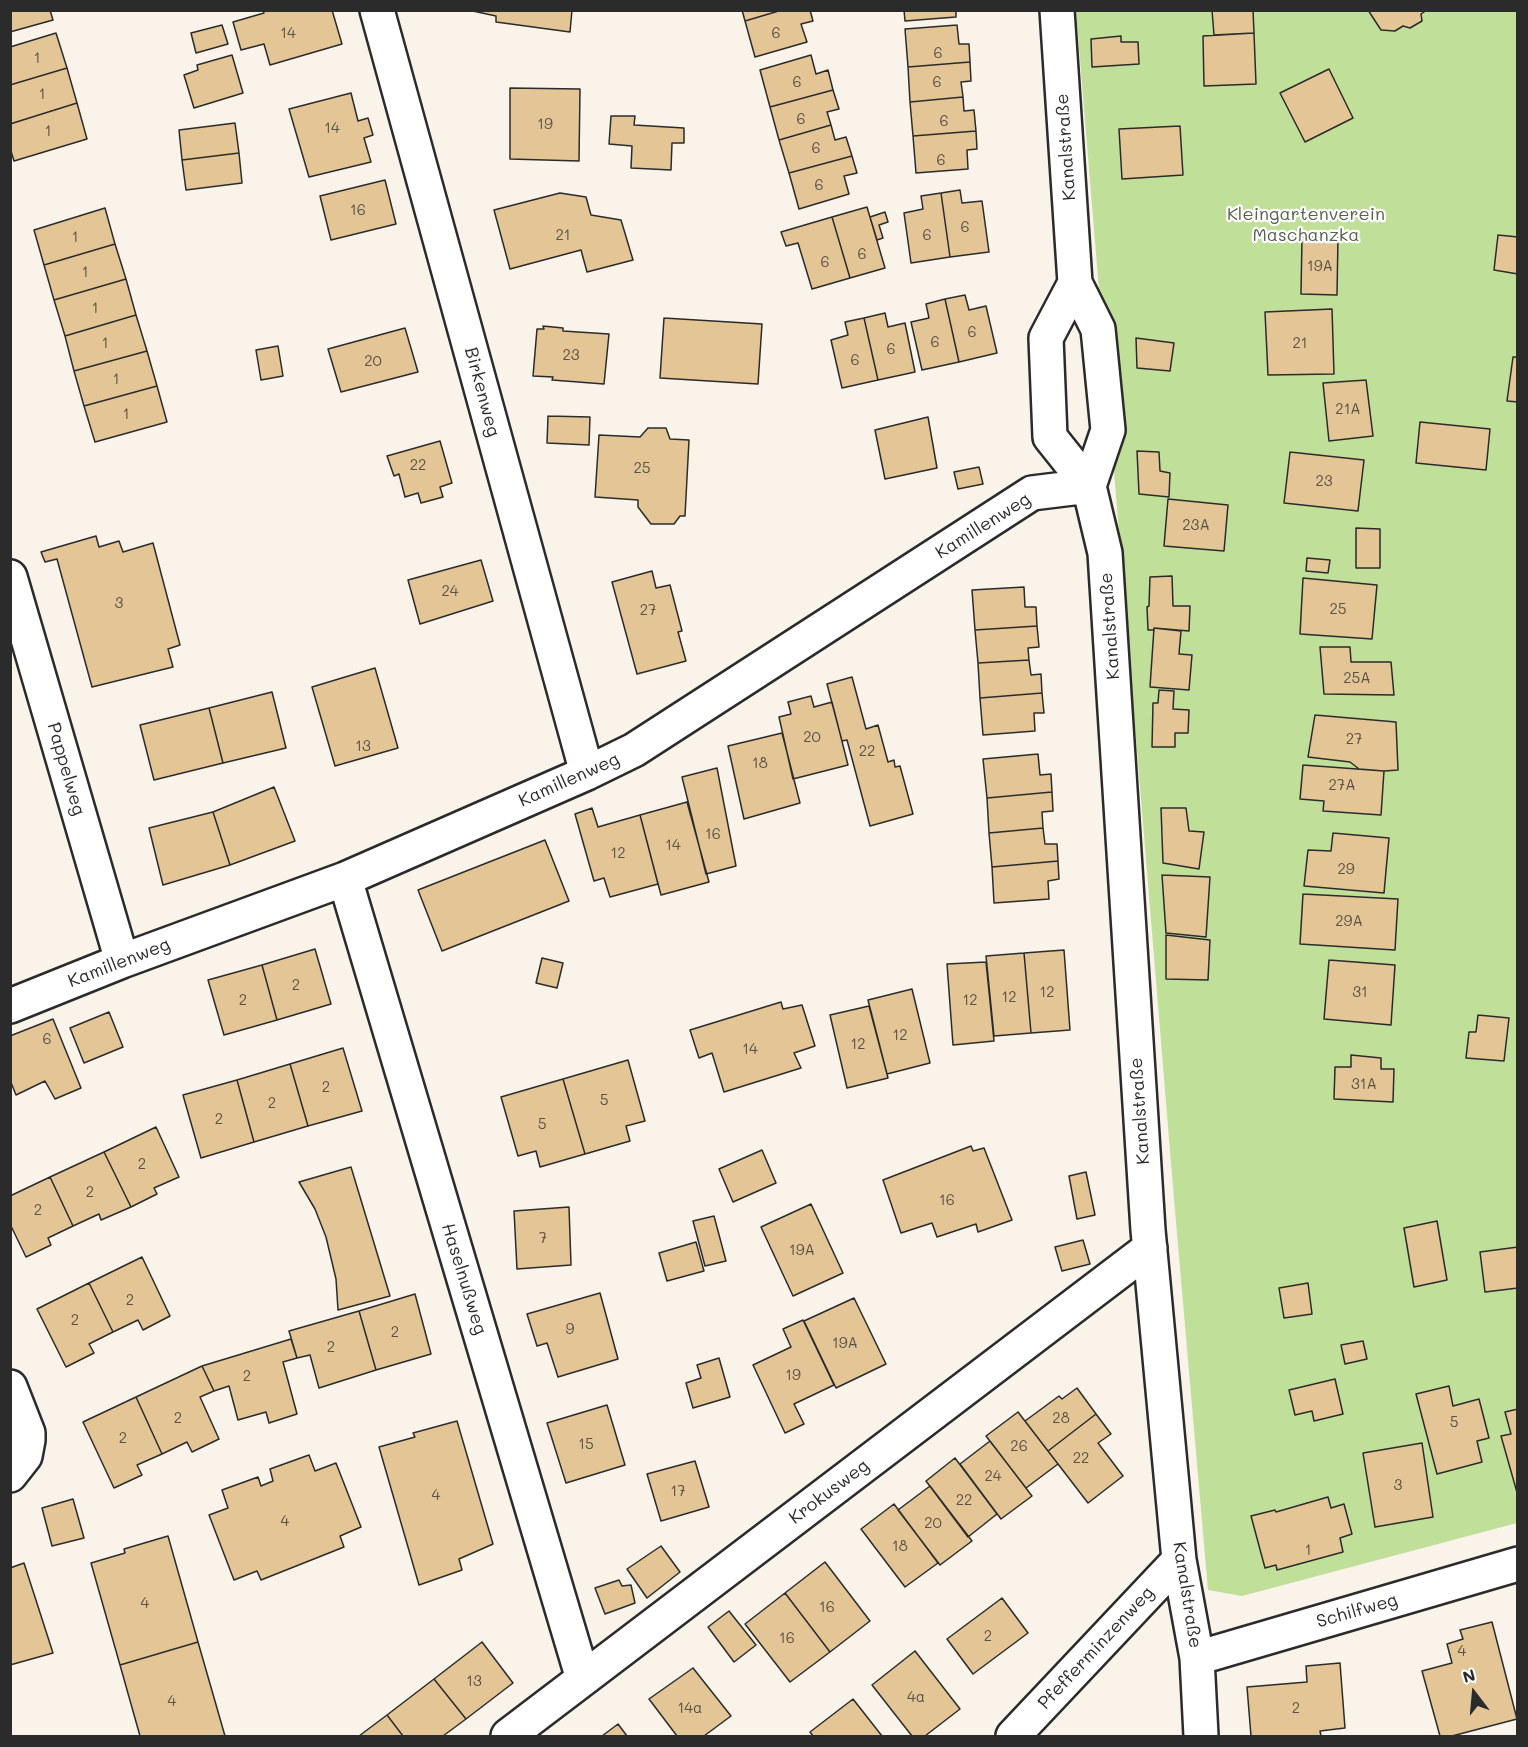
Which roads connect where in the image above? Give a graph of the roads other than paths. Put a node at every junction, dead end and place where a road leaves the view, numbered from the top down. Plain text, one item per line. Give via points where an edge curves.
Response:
1 (377, 10) edge
2 (1057, 10) edge
3 (1075, 283) junction
4 (1089, 486) junction
5 (10, 577) edge
6 (587, 772) junction
7 (345, 879) junction
8 (122, 961) junction
9 (10, 1006) edge
10 (1150, 1248) junction
11 (10, 1387) edge
12 (10, 1474) edge
13 (1179, 1560) junction
14 (1518, 1564) edge
15 (1197, 1658) junction
16 (583, 1679) junction
17 (508, 1737) edge
18 (1013, 1737) edge
19 (1201, 1737) edge

1 - 6 street, Birkenweg
2 - 3 street, Kanalstraße
3 - 4 street, Kanalstraße via 1098,329 1108,430
3 - 4 street, Kanalstraße via 1046,338 1050,437
4 - 6 street, Kamillenweg via 1032,493 634,750
4 - 10 street, Kanalstraße via 1106,553
5 - 8 street, Pappelweg
6 - 7 street, Kamillenweg
7 - 8 street, Kamillenweg
7 - 16 street, Haselnußweg
8 - 9 street, Kamillenweg
10 - 13 street, Kanalstraße
10 - 16 street, Krokusweg
11 - 12 street via 28,1440 25,1456
13 - 15 street, Kanalstraße
13 - 18 street, Pfefferminzenweg
14 - 15 street, Schilfweg
15 - 19 street, Kanalstraße
16 - 17 street, Krokusweg

